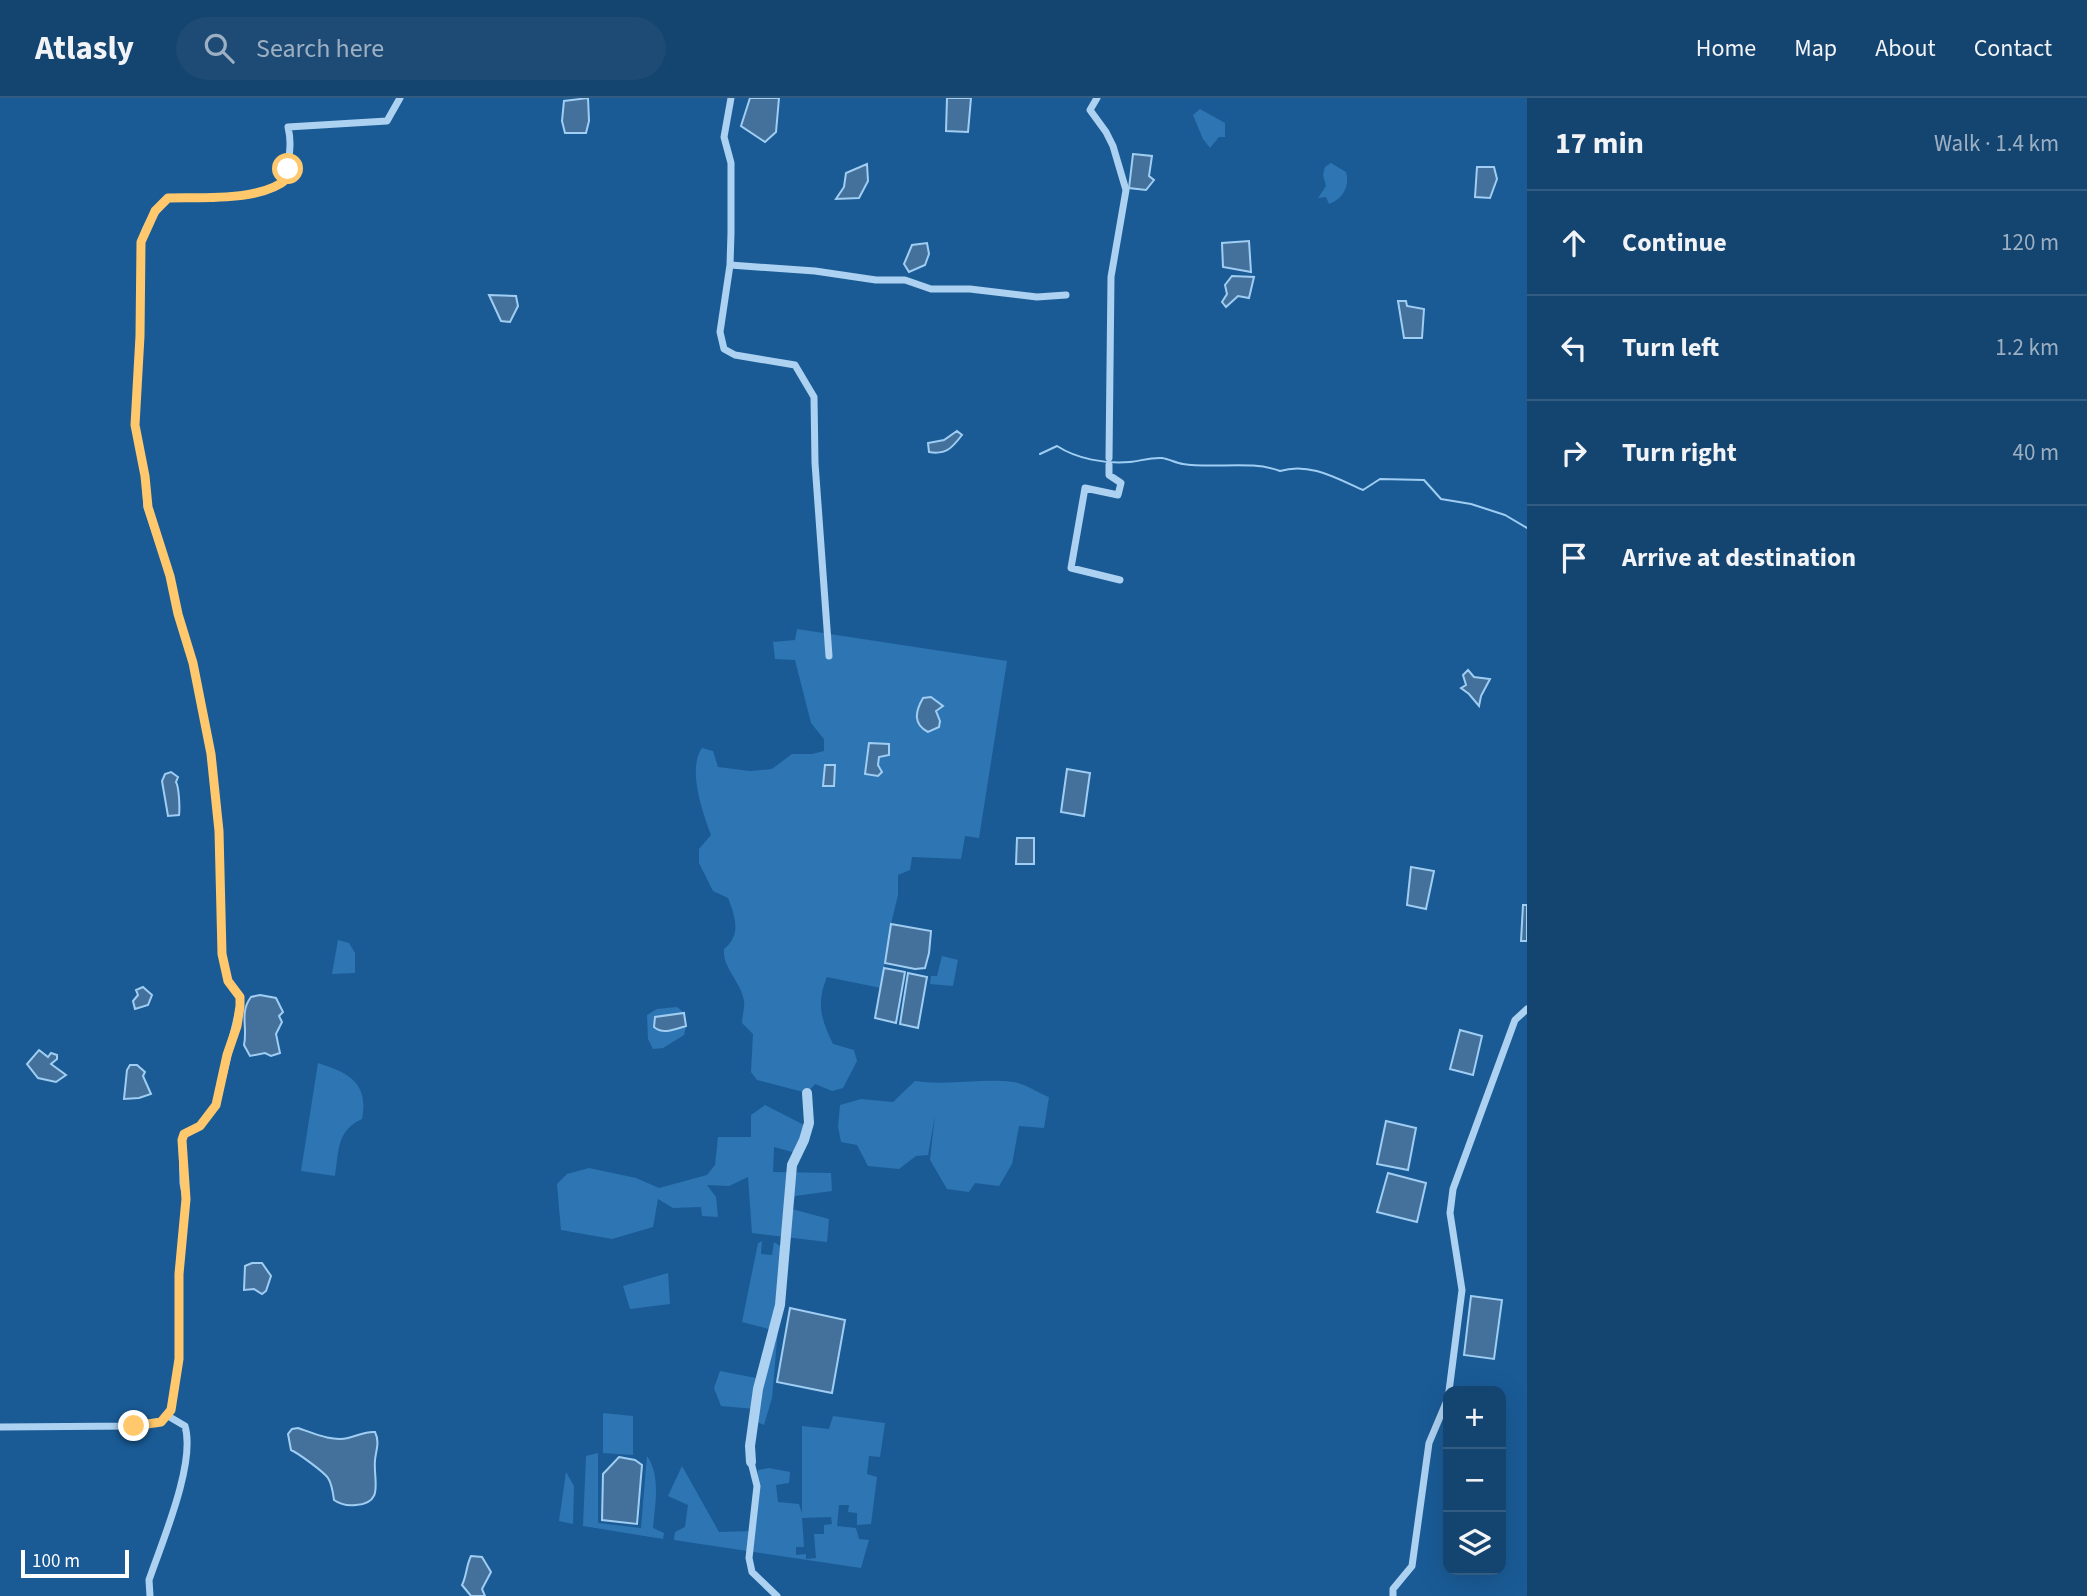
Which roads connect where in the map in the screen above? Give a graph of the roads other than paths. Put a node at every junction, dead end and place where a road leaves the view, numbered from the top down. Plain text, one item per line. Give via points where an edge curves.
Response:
1 (400, 98) edge
2 (731, 98) edge
3 (1097, 98) edge
4 (730, 265) junction
5 (1066, 295) dead end
6 (1120, 580) dead end
7 (829, 656) dead end
8 (1527, 1009) edge
9 (807, 1093) dead end
10 (1450, 1386) edge
11 (1443, 1410) edge
12 (168, 1416) junction
13 (0, 1427) edge
14 (751, 1462) joint
15 (150, 1596) edge
16 (777, 1596) edge
17 (1393, 1596) edge

1 - 12 street via 387,121 288,127 292,147 288,178 281,185 246,195 168,198 155,211 141,242 135,425 148,507 193,663 211,754 219,831 222,954 228,981 240,997 216,1105 182,1140 186,1199 179,1359
2 - 4 street via 724,137 731,163
3 - 6 street via 1090,110 1113,146 1126,190 1111,277 1109,475 1121,483 1118,495 1084,488 1071,568
4 - 5 street via 905,280 931,289
4 - 7 street via 720,332 723,349 795,365 814,397
8 - 10 street via 1515,1020 1453,1189 1450,1213 1462,1290
9 - 14 street via 808,1123 792,1165 780,1306 758,1389
11 - 17 street via 1429,1443 1412,1566 1393,1589
12 - 13 street via 161,1422 134,1426
12 - 15 street via 185,1426 186,1468 149,1580
14 - 16 street via 757,1486 749,1558 752,1572

